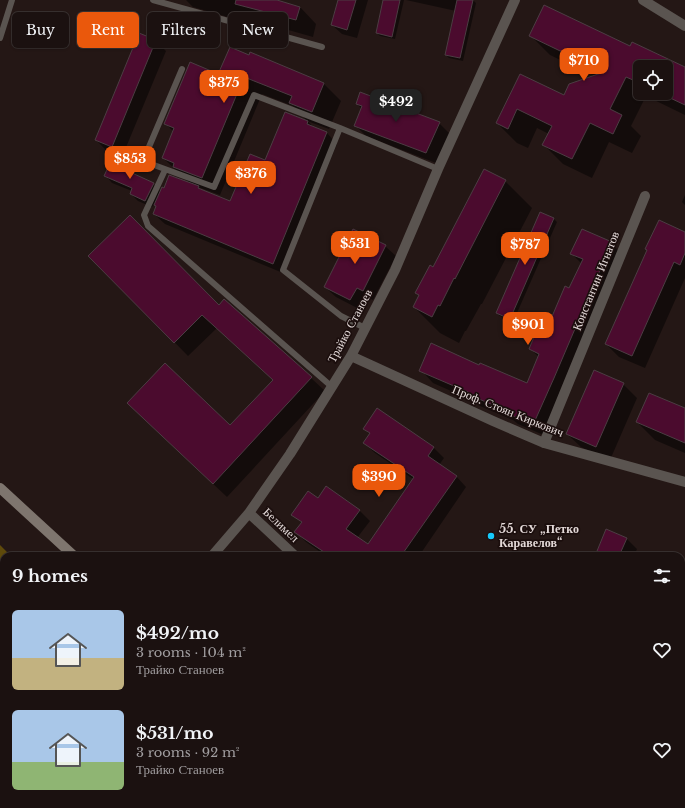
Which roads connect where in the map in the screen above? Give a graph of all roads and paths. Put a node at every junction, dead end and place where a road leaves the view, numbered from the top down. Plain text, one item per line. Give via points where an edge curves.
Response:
1 (12, 0) edge
2 (153, 0) edge
3 (515, 0) edge
4 (643, 0) edge
5 (685, 26) edge
6 (0, 38) edge
7 (322, 46) dead end
8 (182, 69) dead end
9 (340, 128) junction
10 (438, 169) junction
11 (165, 170) junction
12 (645, 196) dead end
13 (365, 328) junction
14 (350, 356) junction
15 (331, 386) junction
16 (544, 443) junction
17 (685, 482) edge
18 (0, 488) edge
19 (249, 513) junction
20 (70, 552) edge
21 (215, 552) edge
22 (291, 552) edge

1 - 6 lane
2 - 7 lane
3 - 10 street, Трайко Станоев
4 - 5 street
8 - 11 lane via 143,161
9 - 10 lane
9 - 11 lane via 254,95 214,187
9 - 13 lane via 284,270 341,316
10 - 13 street, Трайко Станоев via 395,270
11 - 15 lane via 144,215 148,226
12 - 16 street, Константин Игнатов
13 - 14 street, Трайко Станоев
14 - 15 street, Трайко Станоев
14 - 16 street, Проф. Стоян Киркович
15 - 19 street, Трайко Станоев via 290,454
16 - 17 street, Проф. Стоян Киркович
18 - 20 main road
19 - 21 street, Трайко Станоев
19 - 22 street, Белимел

